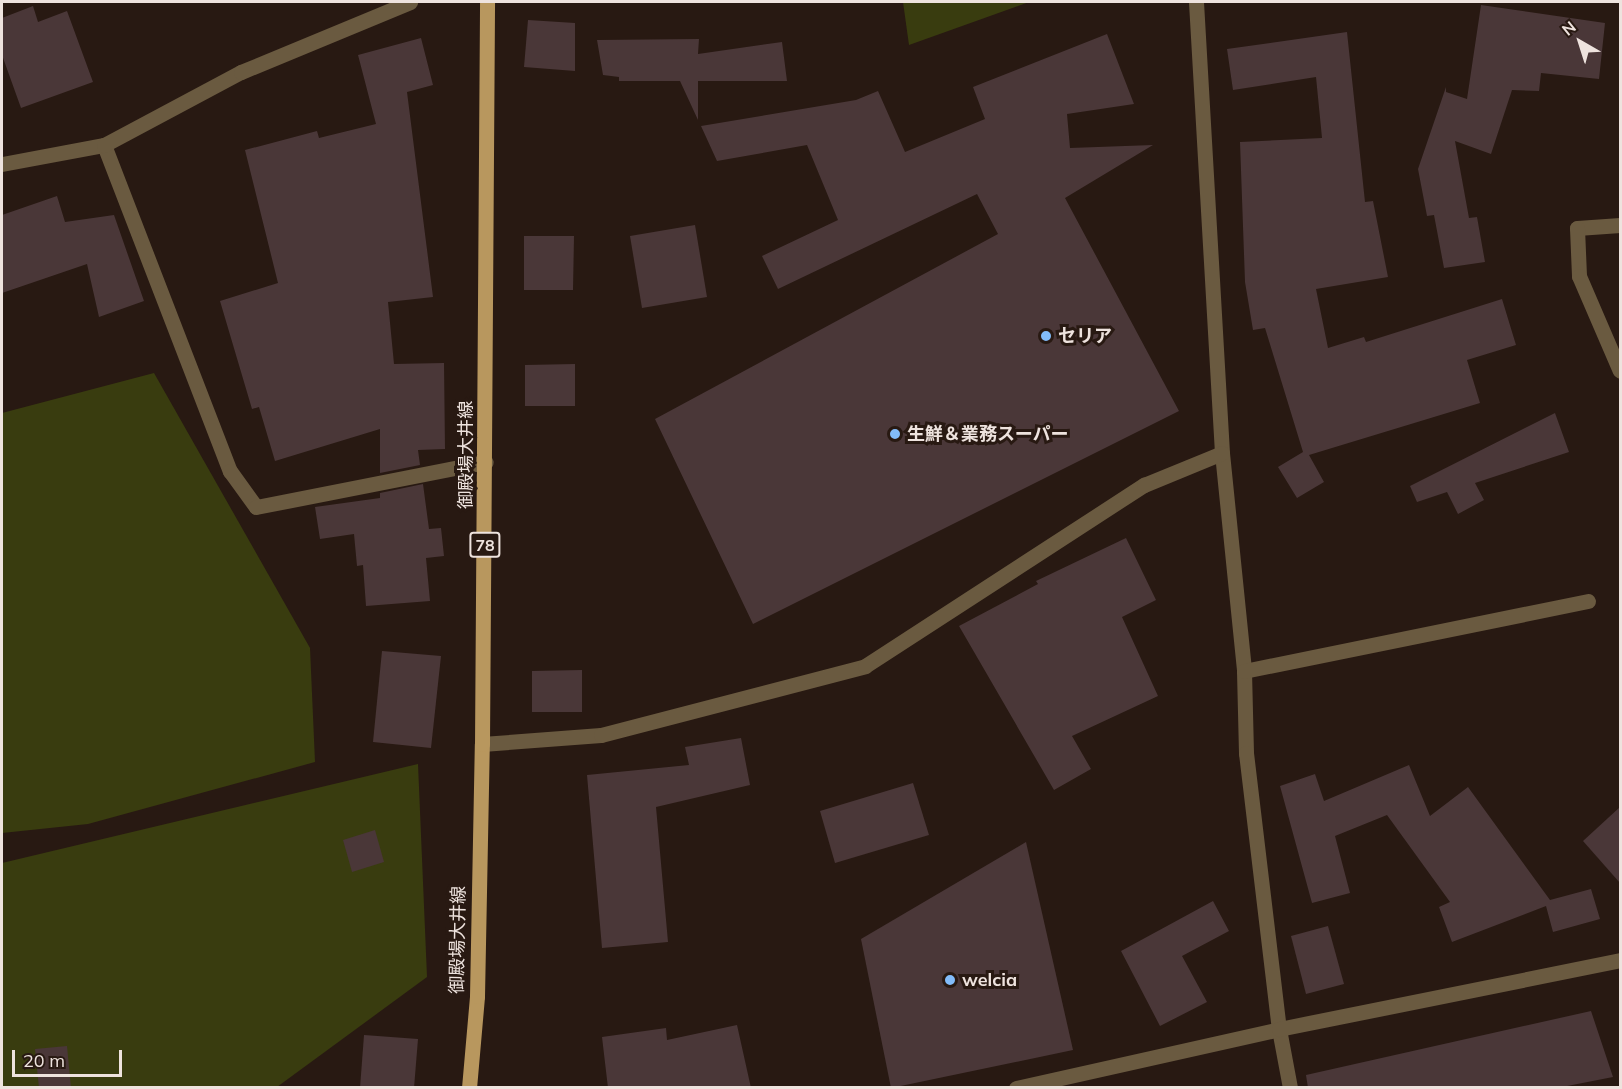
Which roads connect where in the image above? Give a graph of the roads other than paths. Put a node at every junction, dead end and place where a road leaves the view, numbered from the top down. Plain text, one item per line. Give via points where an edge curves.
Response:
1 (411, 2) edge
2 (487, 2) edge
3 (1196, 2) edge
4 (104, 145) junction
5 (2, 164) edge
6 (1620, 225) edge
7 (1620, 371) edge
8 (1222, 453) junction
9 (486, 462) junction
10 (1588, 601) dead end
11 (1244, 671) junction
12 (482, 744) junction
13 (1620, 960) edge
14 (1279, 1029) junction
15 (469, 1088) edge
16 (1016, 1088) edge
17 (1290, 1088) edge

1 - 4 street via 241,72
2 - 9 main road, 御殿場大井線 / 78
3 - 8 street
4 - 5 street
4 - 9 street via 230,471 256,507
6 - 7 street via 1577,228 1579,276
8 - 11 street
8 - 12 street via 1144,485 865,666 601,735
9 - 12 main road, 御殿場大井線 / 78
10 - 11 street
11 - 14 street via 1246,753
12 - 15 main road, 御殿場大井線 / 78 via 477,996
13 - 14 street
14 - 16 street
14 - 17 street

